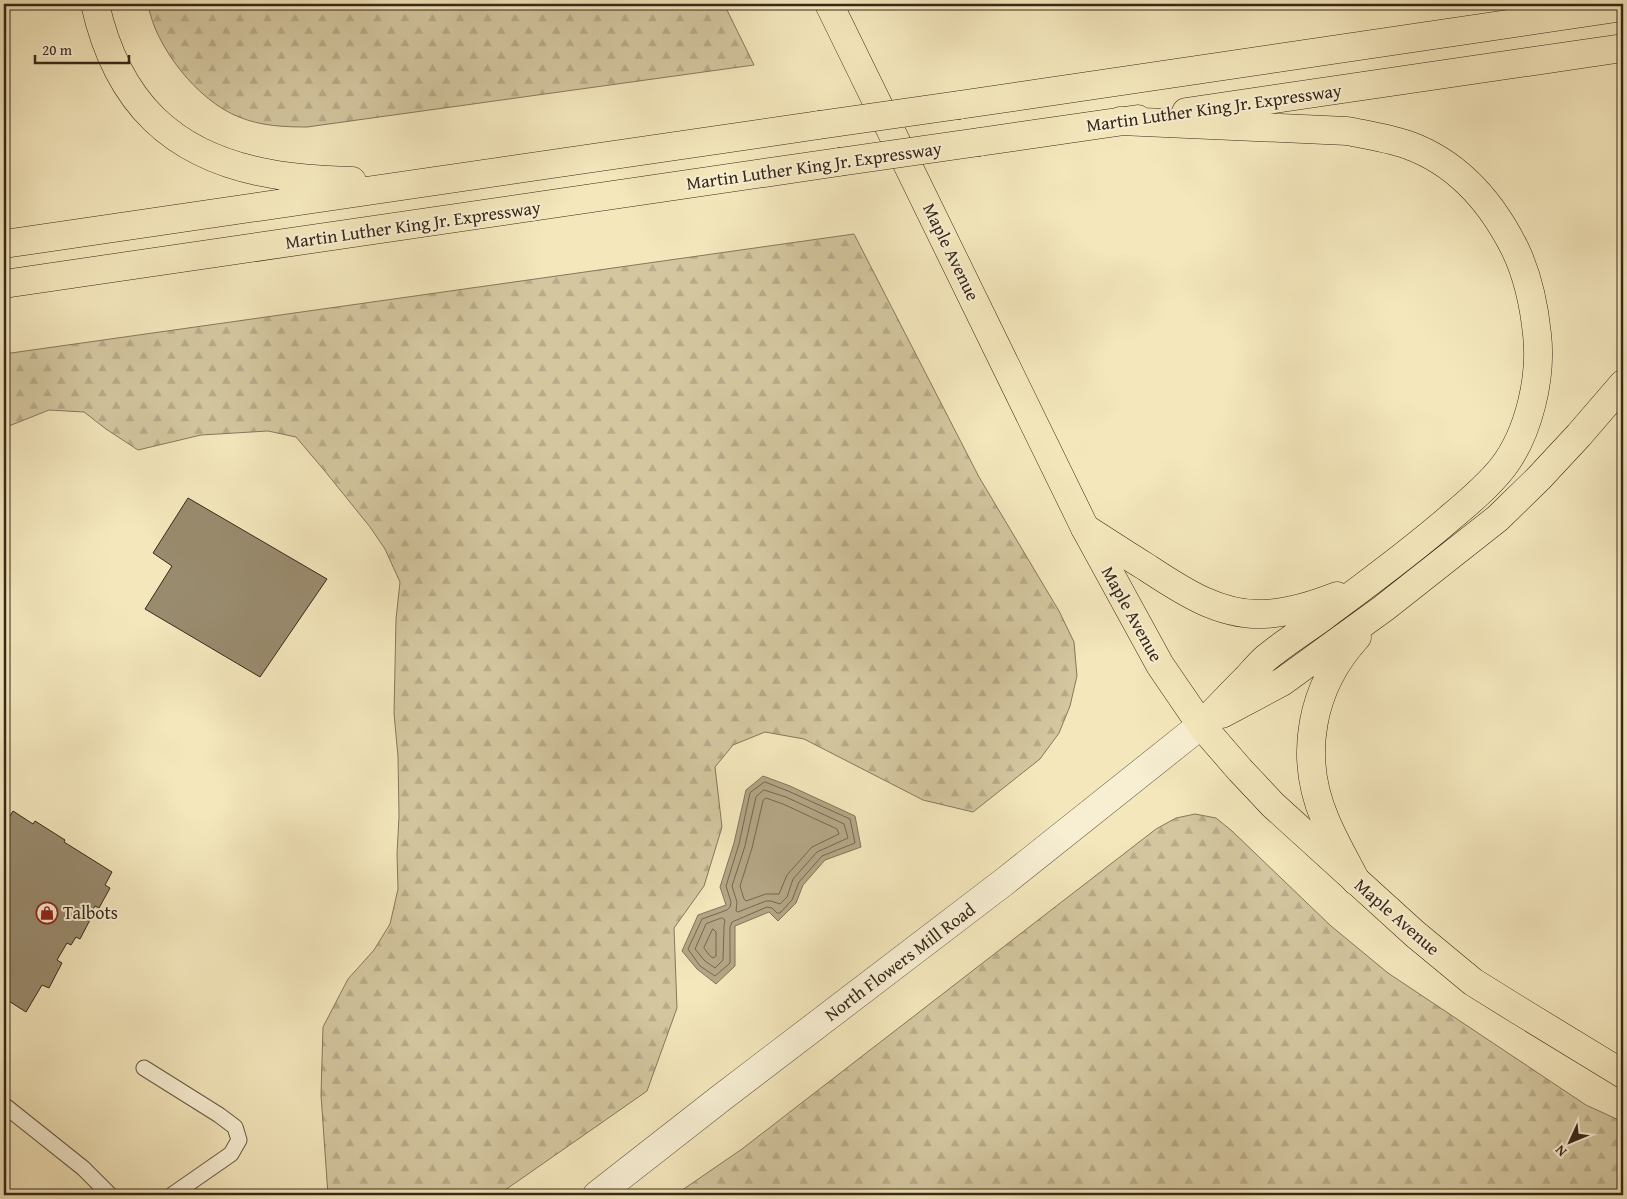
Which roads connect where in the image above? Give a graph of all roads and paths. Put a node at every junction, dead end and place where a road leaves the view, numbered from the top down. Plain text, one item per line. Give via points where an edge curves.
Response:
1 (95, 4) edge
2 (829, 4) edge
3 (1623, 8) edge
4 (1623, 48) edge
5 (1120, 121) junction
6 (411, 184) junction
7 (4, 244) edge
8 (4, 284) edge
9 (1623, 384) edge
10 (1085, 528) junction
11 (1367, 584) junction
12 (1384, 608) junction
13 (1201, 726) junction
14 (1356, 881) junction
15 (144, 1068) dead end
16 (1623, 1074) edge
17 (4, 1106) edge
18 (83, 1168) junction
19 (94, 1195) edge
20 (110, 1195) edge
21 (172, 1195) edge
22 (597, 1195) edge

1 - 6 main road via 101,32 126,87 145,111 189,146 216,158 271,174
2 - 10 main road, Maple Avenue
3 - 6 main road, bridge
4 - 5 main road, Martin Luther King Jr. Expressway
5 - 8 main road, Martin Luther King Jr. Expressway, bridge
5 - 11 main road via 1347,131 1409,145 1454,170 1472,186 1490,207 1520,258 1530,289 1539,352 1536,380 1523,430 1514,450 1490,482 1435,531
6 - 7 main road
9 - 12 main road via 1539,478 1498,518
10 - 11 main road via 1198,599 1225,609 1263,614 1291,611
10 - 13 main road, Maple Avenue via 1160,664
11 - 13 main road via 1265,659
12 - 13 main road via 1282,682
12 - 14 main road via 1349,646 1329,675 1316,706 1311,738 1313,779 1324,818
13 - 14 main road, Maple Avenue via 1273,805
13 - 22 street, North Flowers Mill Road
14 - 16 main road, Maple Avenue via 1473,982
15 - 21 lane via 235,1127 239,1140 231,1154
17 - 18 lane
18 - 19 lane
18 - 20 lane

